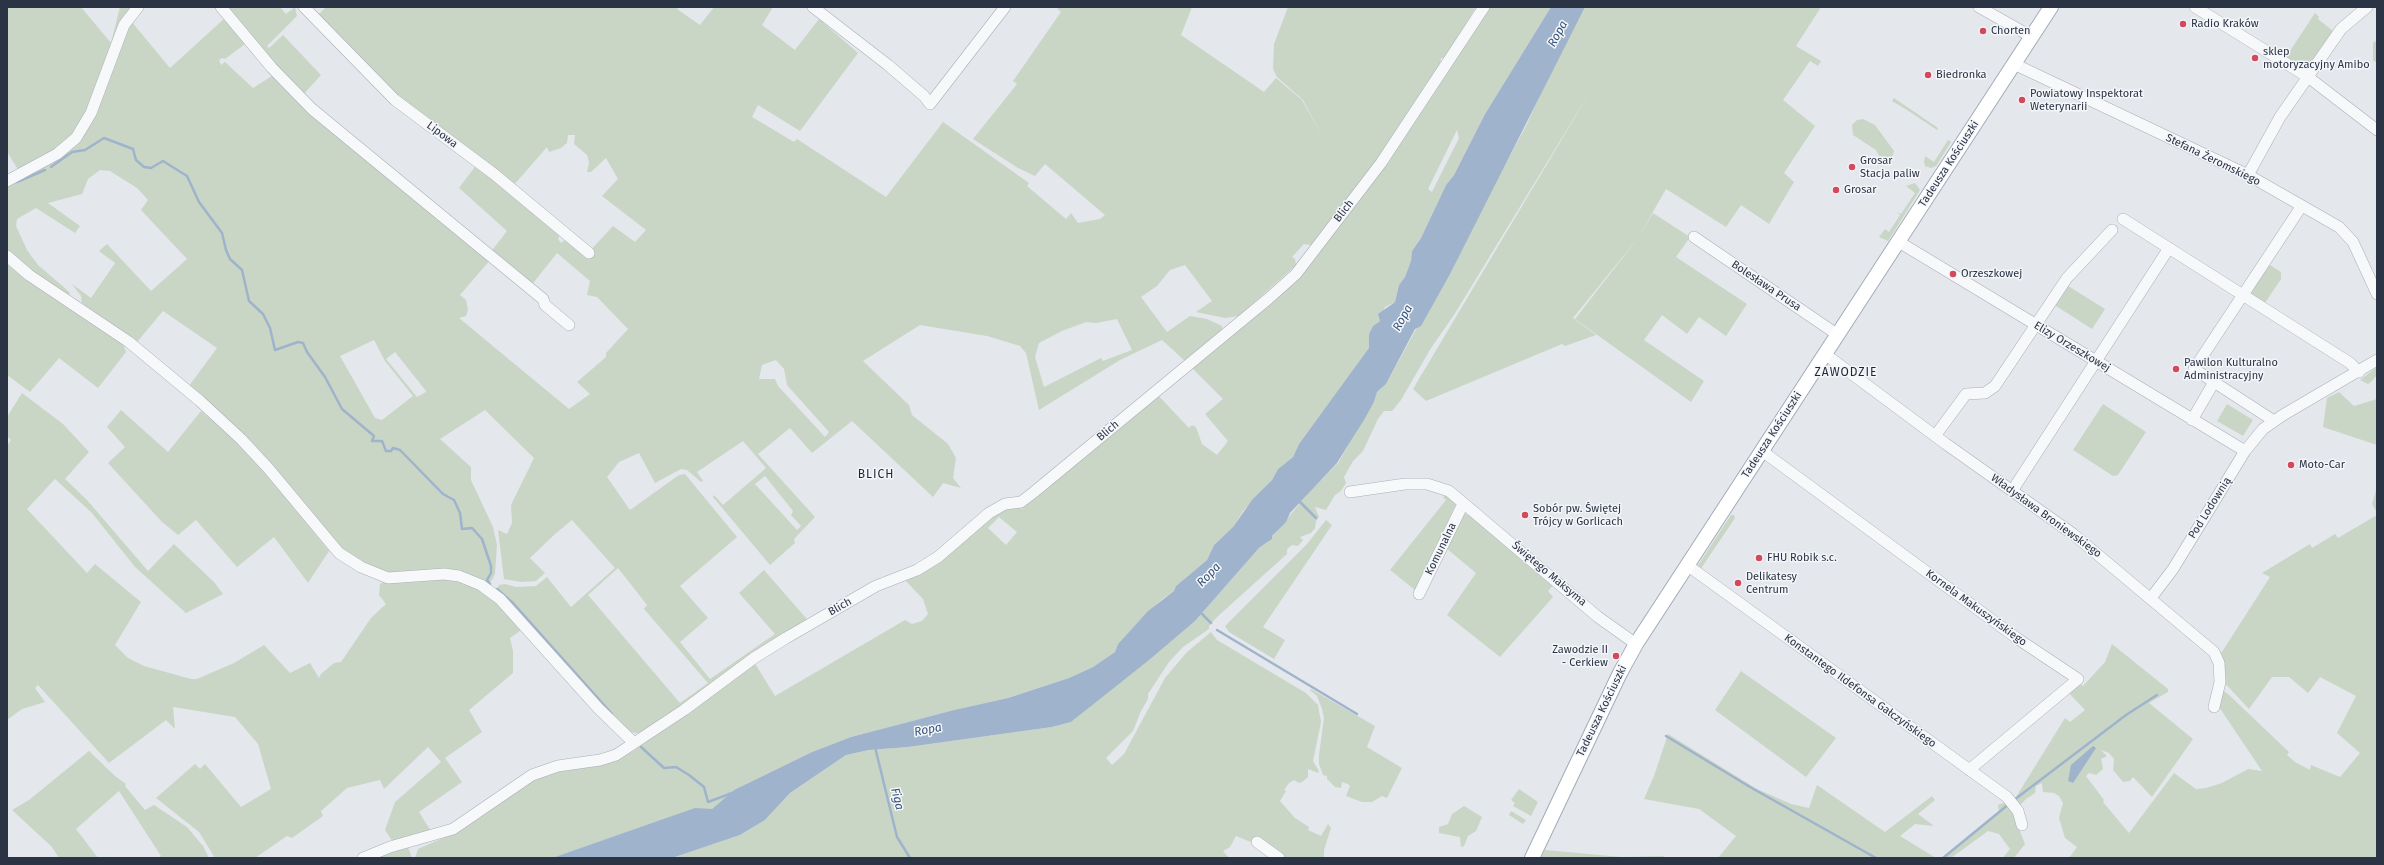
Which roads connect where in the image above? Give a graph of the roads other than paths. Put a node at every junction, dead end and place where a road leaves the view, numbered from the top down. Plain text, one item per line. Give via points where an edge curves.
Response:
1 (138, 7) edge
2 (221, 7) edge
3 (304, 7) edge
4 (813, 7) edge
5 (1006, 7) edge
6 (1484, 7) edge
7 (1979, 7) edge
8 (2051, 7) edge
9 (2195, 7) edge
10 (2367, 7) edge
11 (2032, 37) junction
12 (2014, 64) junction
13 (2308, 77) junction
14 (2377, 130) edge
15 (2248, 176) junction
16 (7, 181) edge
17 (2302, 206) junction
18 (2123, 219) dead end
19 (2112, 230) dead end
20 (1694, 237) dead end
21 (1899, 242) junction
22 (2169, 248) junction
23 (589, 253) dead end
24 (7, 256) edge
25 (2376, 288) edge
26 (2243, 295) junction
27 (569, 324) dead end
28 (2035, 324) junction
29 (1838, 335) junction
30 (1825, 354) junction
31 (2377, 360) edge
32 (2097, 362) junction
33 (2359, 372) junction
34 (2214, 382) junction
35 (2192, 420) junction
36 (2274, 421) junction
37 (1935, 436) junction
38 (1762, 451) junction
39 (2245, 451) junction
40 (2012, 491) junction
41 (1350, 492) dead end
42 (1463, 504) junction
43 (1687, 565) junction
44 (1419, 594) dead end
45 (2151, 598) junction
46 (1636, 644) junction
47 (2214, 707) dead end
48 (634, 743) junction
49 (1969, 770) junction
50 (2022, 825) dead end
51 (1257, 842) dead end
52 (363, 858) edge
53 (1279, 858) edge
54 (1532, 858) edge

1 - 16 street via 127,18 120,32 107,72 82,130 57,154
2 - 27 street via 272,68 312,109
3 - 23 street, Lipowa via 395,100 494,174
4 - 5 street via 888,66 930,104
6 - 48 street, Blich via 1367,182 1296,274 1268,299 1021,502 1005,504 989,513 917,570 876,586 786,638
7 - 11 street
8 - 11 main road, Tadeusza Kościuszki
9 - 13 street
10 - 13 street via 2341,29
11 - 12 main road, Tadeusza Kościuszki
12 - 15 street, Stefana Żeromskiego
12 - 21 main road, Tadeusza Kościuszki
13 - 14 street
13 - 15 street via 2280,117
15 - 17 street, Stefana Żeromskiego
17 - 25 street, Stefana Żeromskiego via 2338,227 2353,242
17 - 26 street
18 - 22 street
19 - 28 street via 2067,278
20 - 29 street, Bolesława Prusa
21 - 28 street, Elizy Orzeszkowej
21 - 29 main road, Tadeusza Kościuszki
22 - 26 street
22 - 32 street
24 - 48 street via 29,275 73,302 129,342 200,401 268,468 336,551 382,576 459,576 481,586 500,599 598,708
26 - 33 street via 2350,363
26 - 34 street via 2194,369
28 - 32 street, Elizy Orzeszkowej
28 - 37 street via 1995,386 1985,393 1966,394
29 - 30 main road, Tadeusza Kościuszki
30 - 37 street, Władysława Broniewskiego
30 - 38 main road, Tadeusza Kościuszki
31 - 33 street, Pod Lodownią
32 - 35 street, Elizy Orzeszkowej
32 - 40 street
33 - 36 street, Pod Lodownią
34 - 35 street
34 - 36 street
35 - 39 street, Elizy Orzeszkowej
36 - 39 street, Pod Lodownią via 2263,429
37 - 40 street, Władysława Broniewskiego
38 - 43 main road, Tadeusza Kościuszki
38 - 49 street, Kornela Makuszyńskiego via 2034,650 2078,679
39 - 45 street, Pod Lodownią via 2173,569
40 - 45 street, Władysława Broniewskiego via 2073,534
41 - 42 street, Świętego Maksyma via 1405,484 1427,484 1449,490
42 - 44 street, Komunalna
42 - 46 street, Świętego Maksyma via 1598,617
43 - 46 main road, Tadeusza Kościuszki
43 - 49 street, Konstantego Ildefonsa Gałczyńskiego
45 - 47 street, Władysława Broniewskiego via 2214,652 2219,663 2220,682
46 - 54 main road, Tadeusza Kościuszki
48 - 52 street, Blich via 616,755 602,760 558,766 532,775 453,829
49 - 50 street, Konstantego Ildefonsa Gałczyńskiego via 2007,797 2018,811
51 - 53 street

